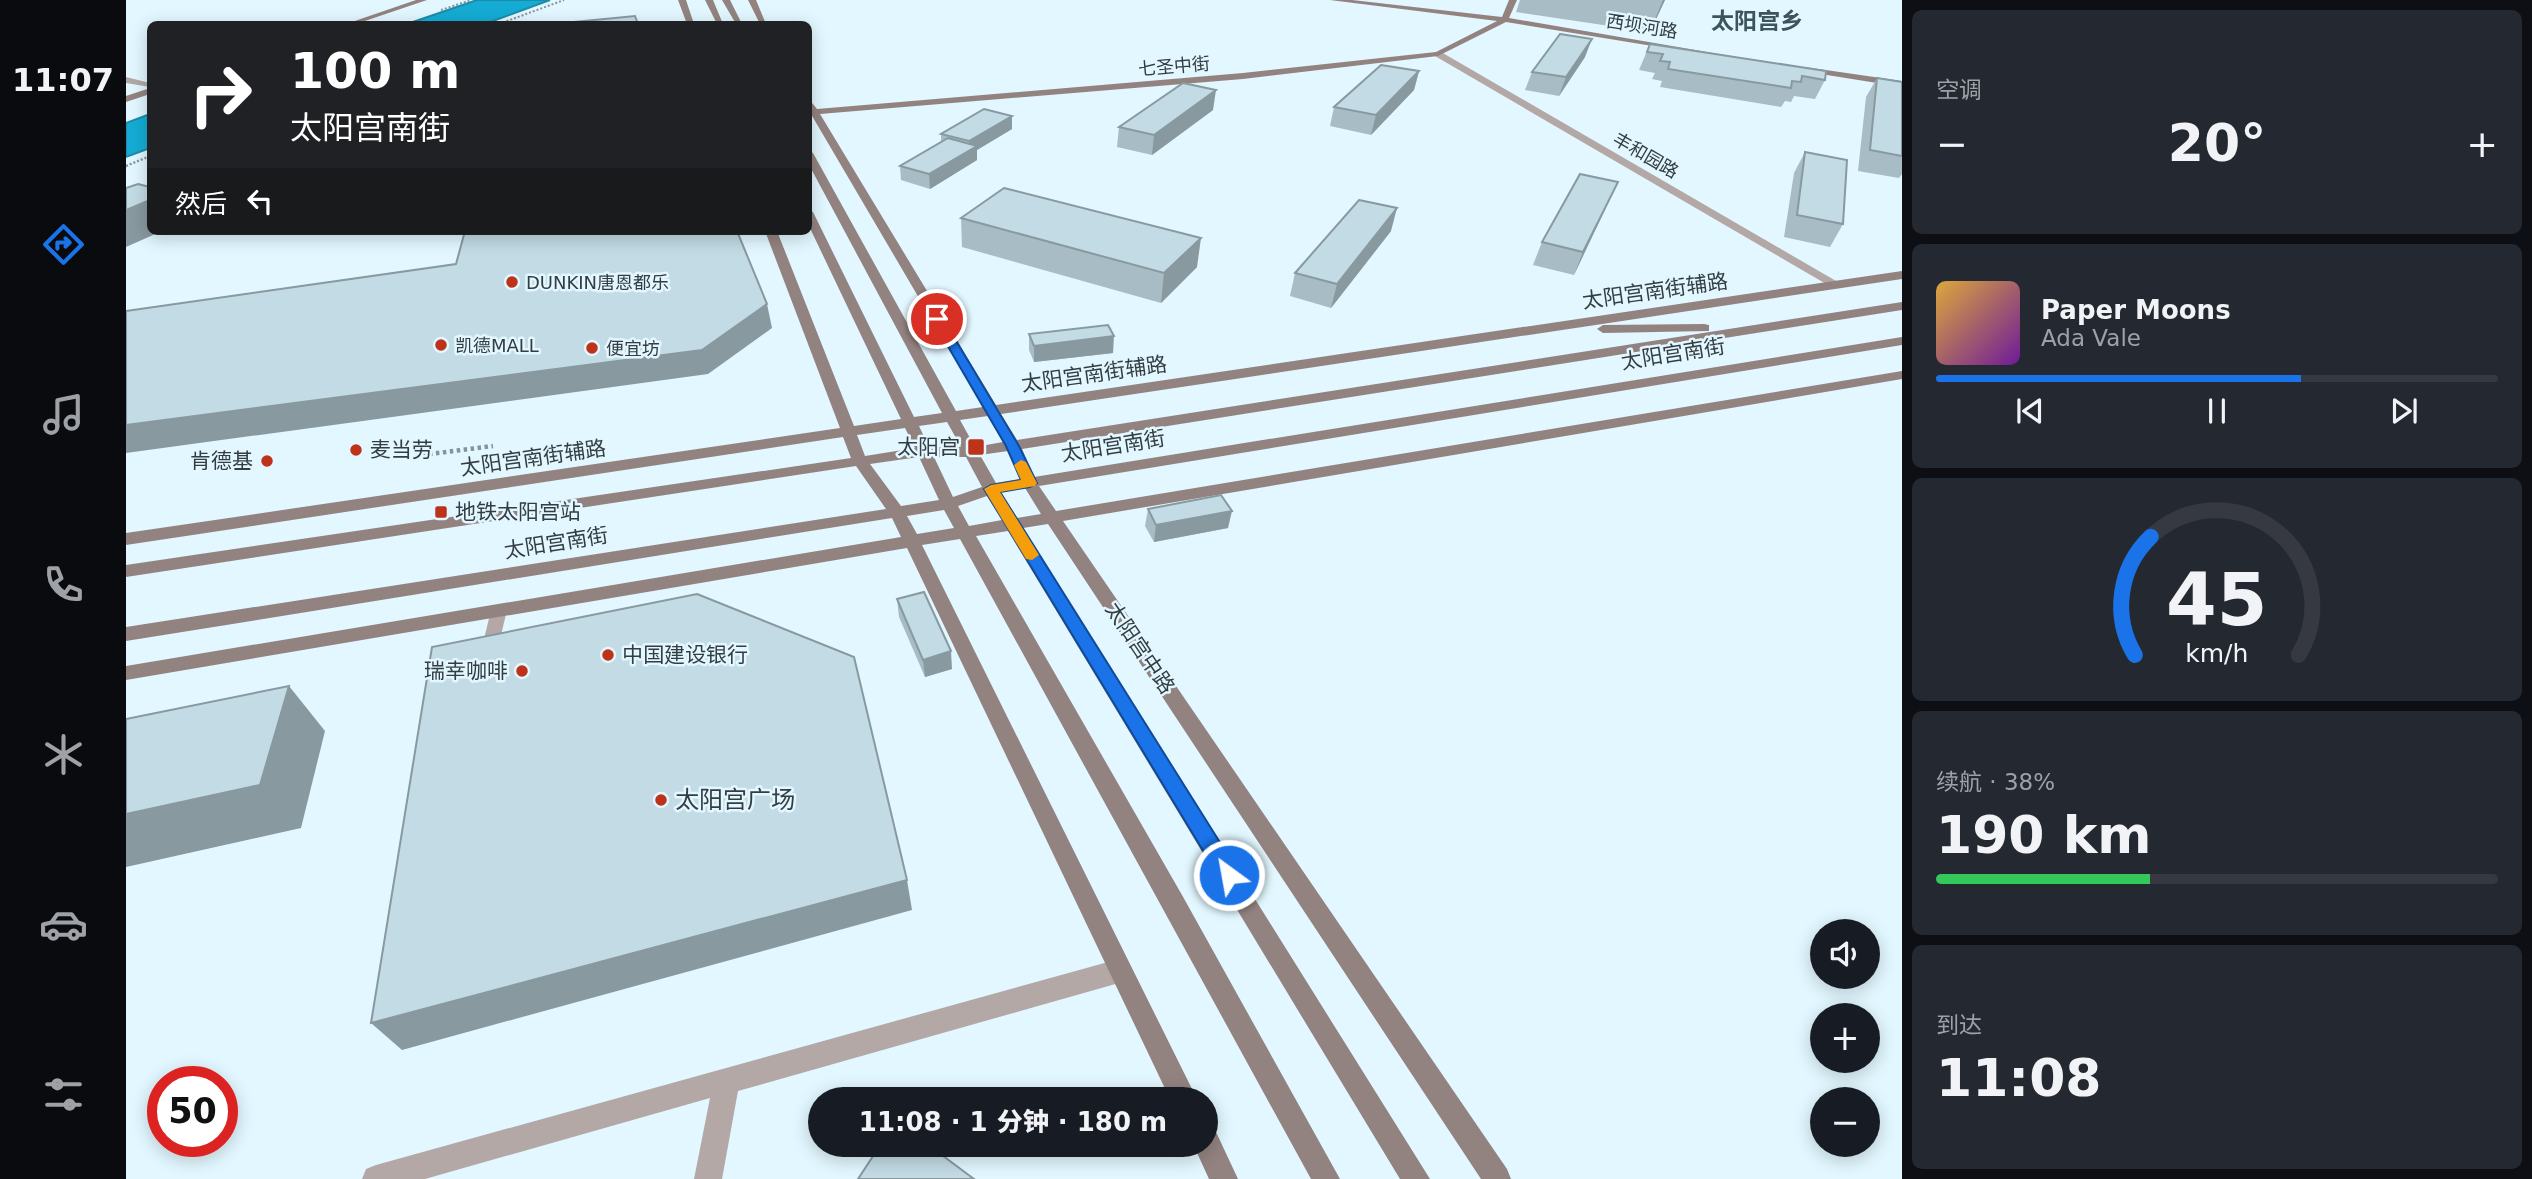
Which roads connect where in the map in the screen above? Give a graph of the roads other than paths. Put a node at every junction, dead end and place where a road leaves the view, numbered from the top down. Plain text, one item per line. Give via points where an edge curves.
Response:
1 (423, 0) edge
2 (682, 0) edge
3 (709, 0) edge
4 (726, 0) edge
5 (752, 0) edge
6 (1334, 0) edge
7 (1513, 0) edge
8 (1505, 20) junction
9 (359, 21) edge
10 (690, 21) edge
11 (719, 21) edge
12 (737, 21) edge
13 (762, 21) edge
14 (1438, 54) junction
15 (1737, 58) edge
16 (1792, 66) edge
17 (126, 80) edge
18 (147, 84) edge
19 (1902, 84) edge
20 (147, 92) edge
21 (126, 99) edge
22 (812, 107) edge
23 (812, 160) edge
24 (812, 220) edge
25 (773, 235) edge
26 (1902, 275) edge
27 (1837, 285) junction
28 (1902, 306) edge
29 (1767, 327) junction
30 (1533, 330) junction
31 (1902, 341) edge
32 (1902, 376) edge
33 (992, 411) junction
34 (952, 417) junction
35 (908, 423) junction
36 (849, 432) junction
37 (1013, 446) junction
38 (921, 452) junction
39 (971, 452) junction
40 (860, 461) junction
41 (1030, 483) junction
42 (991, 489) junction
43 (948, 504) junction
44 (898, 513) junction
45 (1053, 518) junction
46 (1013, 524) junction
47 (964, 533) junction
48 (126, 539) edge
49 (912, 541) junction
50 (126, 571) edge
51 (499, 610) junction
52 (126, 634) edge
53 (485, 668) edge
54 (126, 673) edge
55 (1119, 971) junction
56 (727, 1079) junction
57 (1178, 1087) edge
58 (1213, 1157) edge
59 (376, 1179) edge
60 (708, 1179) edge
61 (1224, 1179) edge
62 (1326, 1179) edge
63 (1416, 1179) edge
64 (1497, 1179) edge

1 - 9 street
2 - 10 street
3 - 11 street
4 - 12 street
5 - 13 street
6 - 8 street, 西坝河路
7 - 8 street
8 - 14 street, 七圣中街
8 - 15 street, 西坝河路
14 - 22 street, 七圣中街 via 1242,76
14 - 27 street, 丰和园路
16 - 19 street
17 - 18 street
20 - 21 street
22 - 33 street, 太阳宫中路
23 - 34 street, 太阳宫中路
24 - 35 street
25 - 36 street
26 - 27 street, 太阳宫南街辅路
27 - 30 street, 太阳宫南街辅路
28 - 29 street, 太阳宫南街
29 - 30 street
29 - 37 street, 太阳宫南街
30 - 33 street, 太阳宫南街辅路
31 - 41 street, 太阳宫南街
32 - 45 street
33 - 34 street, 太阳宫南街辅路
33 - 37 street, 太阳宫中路
34 - 35 street, 太阳宫南街辅路
34 - 39 street, 太阳宫中路
35 - 36 street, 太阳宫南街辅路
35 - 38 street
36 - 40 street
36 - 48 street, 太阳宫南街辅路
37 - 39 street, 太阳宫南街
37 - 41 street, 太阳宫中路
38 - 39 street, 太阳宫南街
38 - 40 street, 太阳宫南街
38 - 43 street
39 - 42 street, 太阳宫中路
40 - 44 street
40 - 50 street, 太阳宫南街
41 - 42 street, 太阳宫南街
41 - 45 street, 太阳宫中路
42 - 43 street, 太阳宫南街
42 - 46 street, 太阳宫中路
43 - 44 street, 太阳宫南街
43 - 47 street
44 - 49 street
44 - 52 street, 太阳宫南街
45 - 46 street
45 - 64 street, 太阳宫中路
46 - 47 street
46 - 63 street, 太阳宫中路
47 - 49 street
47 - 62 street
49 - 51 street
49 - 55 street
51 - 53 lane
51 - 54 street
55 - 56 street
55 - 57 street
56 - 59 street
56 - 60 street
58 - 61 street

